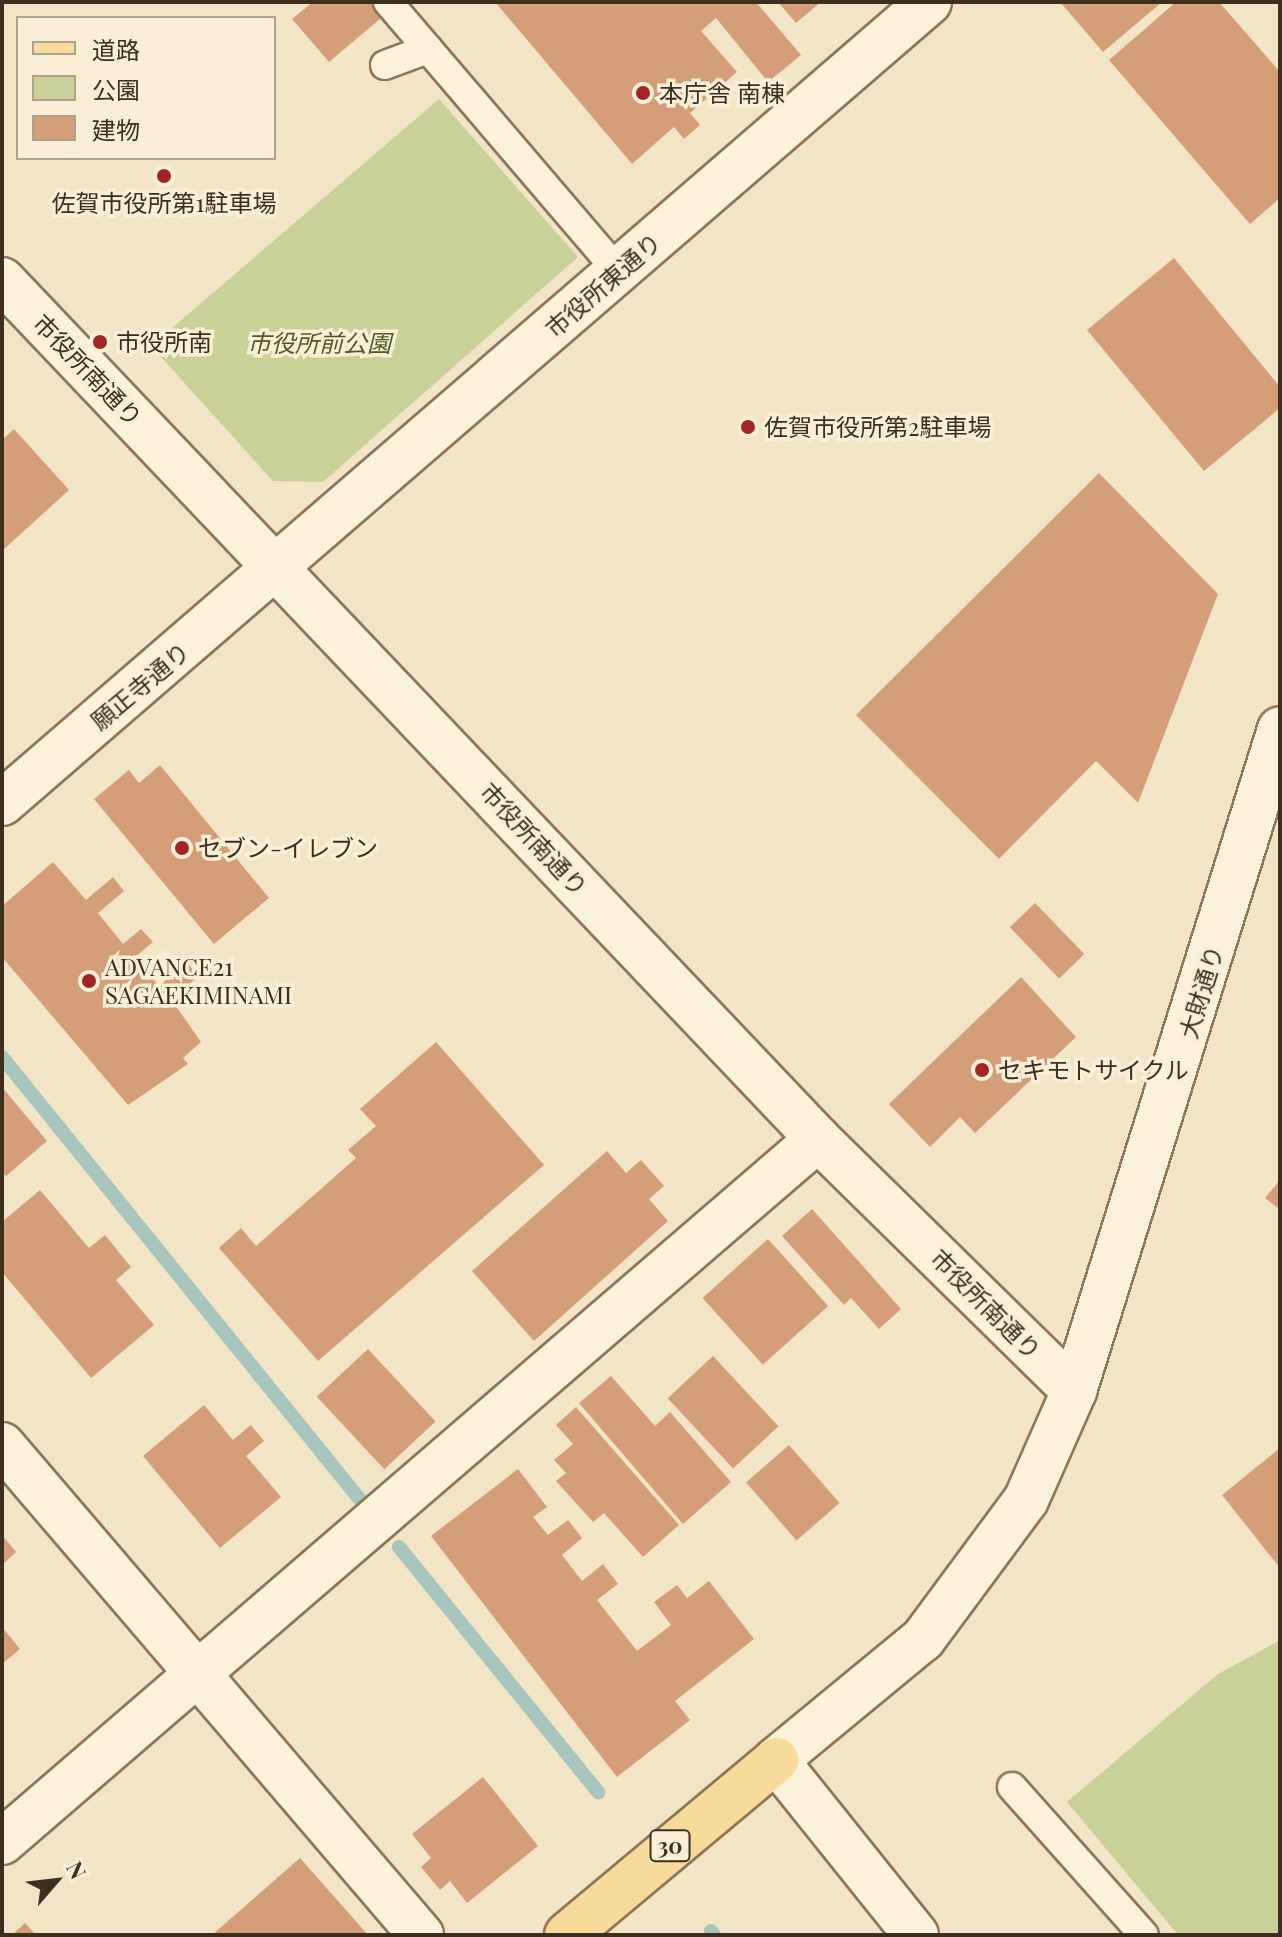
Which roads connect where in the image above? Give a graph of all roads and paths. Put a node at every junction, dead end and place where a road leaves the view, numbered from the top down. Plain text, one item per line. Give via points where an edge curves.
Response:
1 (388, 2) edge
2 (929, 2) edge
3 (428, 49) junction
4 (385, 65) dead end
5 (618, 271) junction
6 (2, 280) edge
7 (278, 570) junction
8 (1280, 729) edge
9 (2, 803) edge
10 (818, 1139) junction
11 (1074, 1391) junction
12 (2, 1445) edge
13 (199, 1675) junction
14 (776, 1760) junction
15 (1012, 1787) dead end
16 (2, 1842) edge
17 (421, 1935) edge
18 (567, 1935) edge
19 (916, 1935) edge
20 (1144, 1935) edge

1 - 3 lane
2 - 5 street, 市役所東通り
3 - 4 lane
3 - 5 lane
5 - 7 street, 市役所東通り
6 - 7 street, 市役所南通り
7 - 9 street, 願正寺通り
7 - 10 street, 市役所南通り
8 - 11 street, 大財通り
10 - 11 street, 市役所南通り
10 - 13 street
11 - 14 street, 大財通り via 1026,1500 923,1639
12 - 13 street
13 - 16 street
13 - 17 street
14 - 18 main road, 30
14 - 19 street
15 - 20 lane

